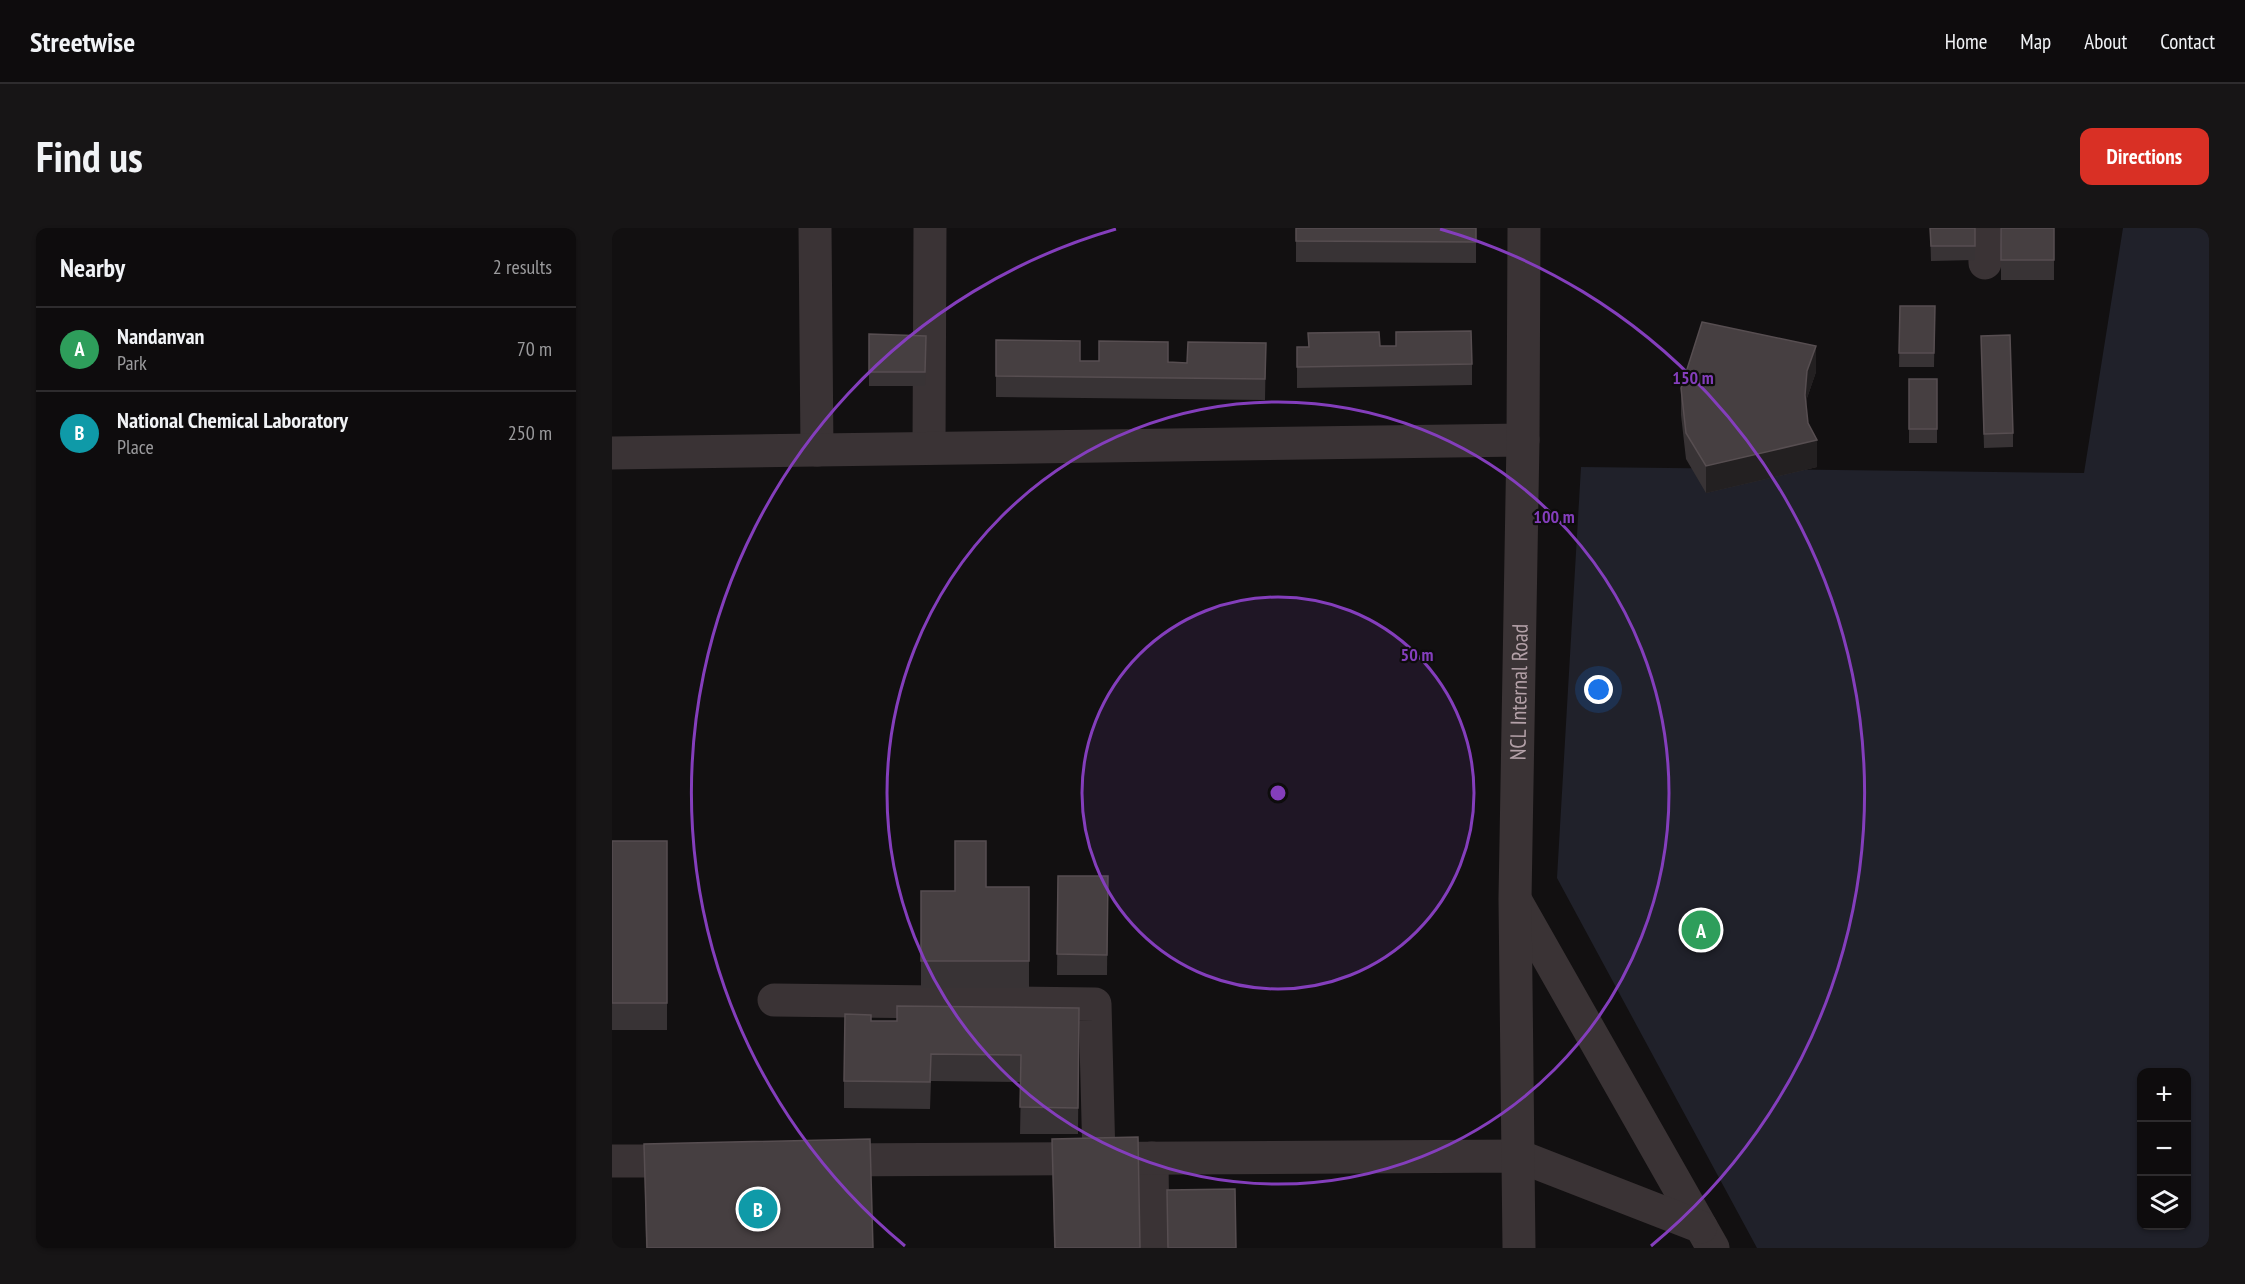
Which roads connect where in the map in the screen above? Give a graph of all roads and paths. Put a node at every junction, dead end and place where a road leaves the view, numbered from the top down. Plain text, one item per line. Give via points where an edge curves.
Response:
1 (815, 228) edge
2 (930, 228) edge
3 (1524, 228) edge
4 (1984, 228) edge
5 (1985, 263) dead end
6 (1523, 440) junction
7 (928, 448) junction
8 (817, 450) junction
9 (612, 453) edge
10 (1515, 899) junction
11 (774, 1000) dead end
12 (1519, 1156) junction
13 (1099, 1158) junction
14 (1152, 1158) junction
15 (802, 1160) edge
16 (612, 1161) edge
17 (719, 1161) edge
18 (1707, 1238) edge
19 (1153, 1248) edge
20 (1519, 1248) edge

1 - 8 lane
2 - 7 lane
3 - 6 lane, NCL Internal Road
4 - 5 lane
6 - 7 lane
6 - 10 lane, NCL Internal Road
7 - 8 lane
8 - 9 lane
10 - 12 lane, NCL Internal Road
10 - 18 lane
11 - 13 lane via 1095,1004
12 - 14 lane
12 - 18 lane
12 - 20 lane, NCL Internal Road
13 - 14 lane
13 - 15 lane
14 - 19 lane
16 - 17 lane

